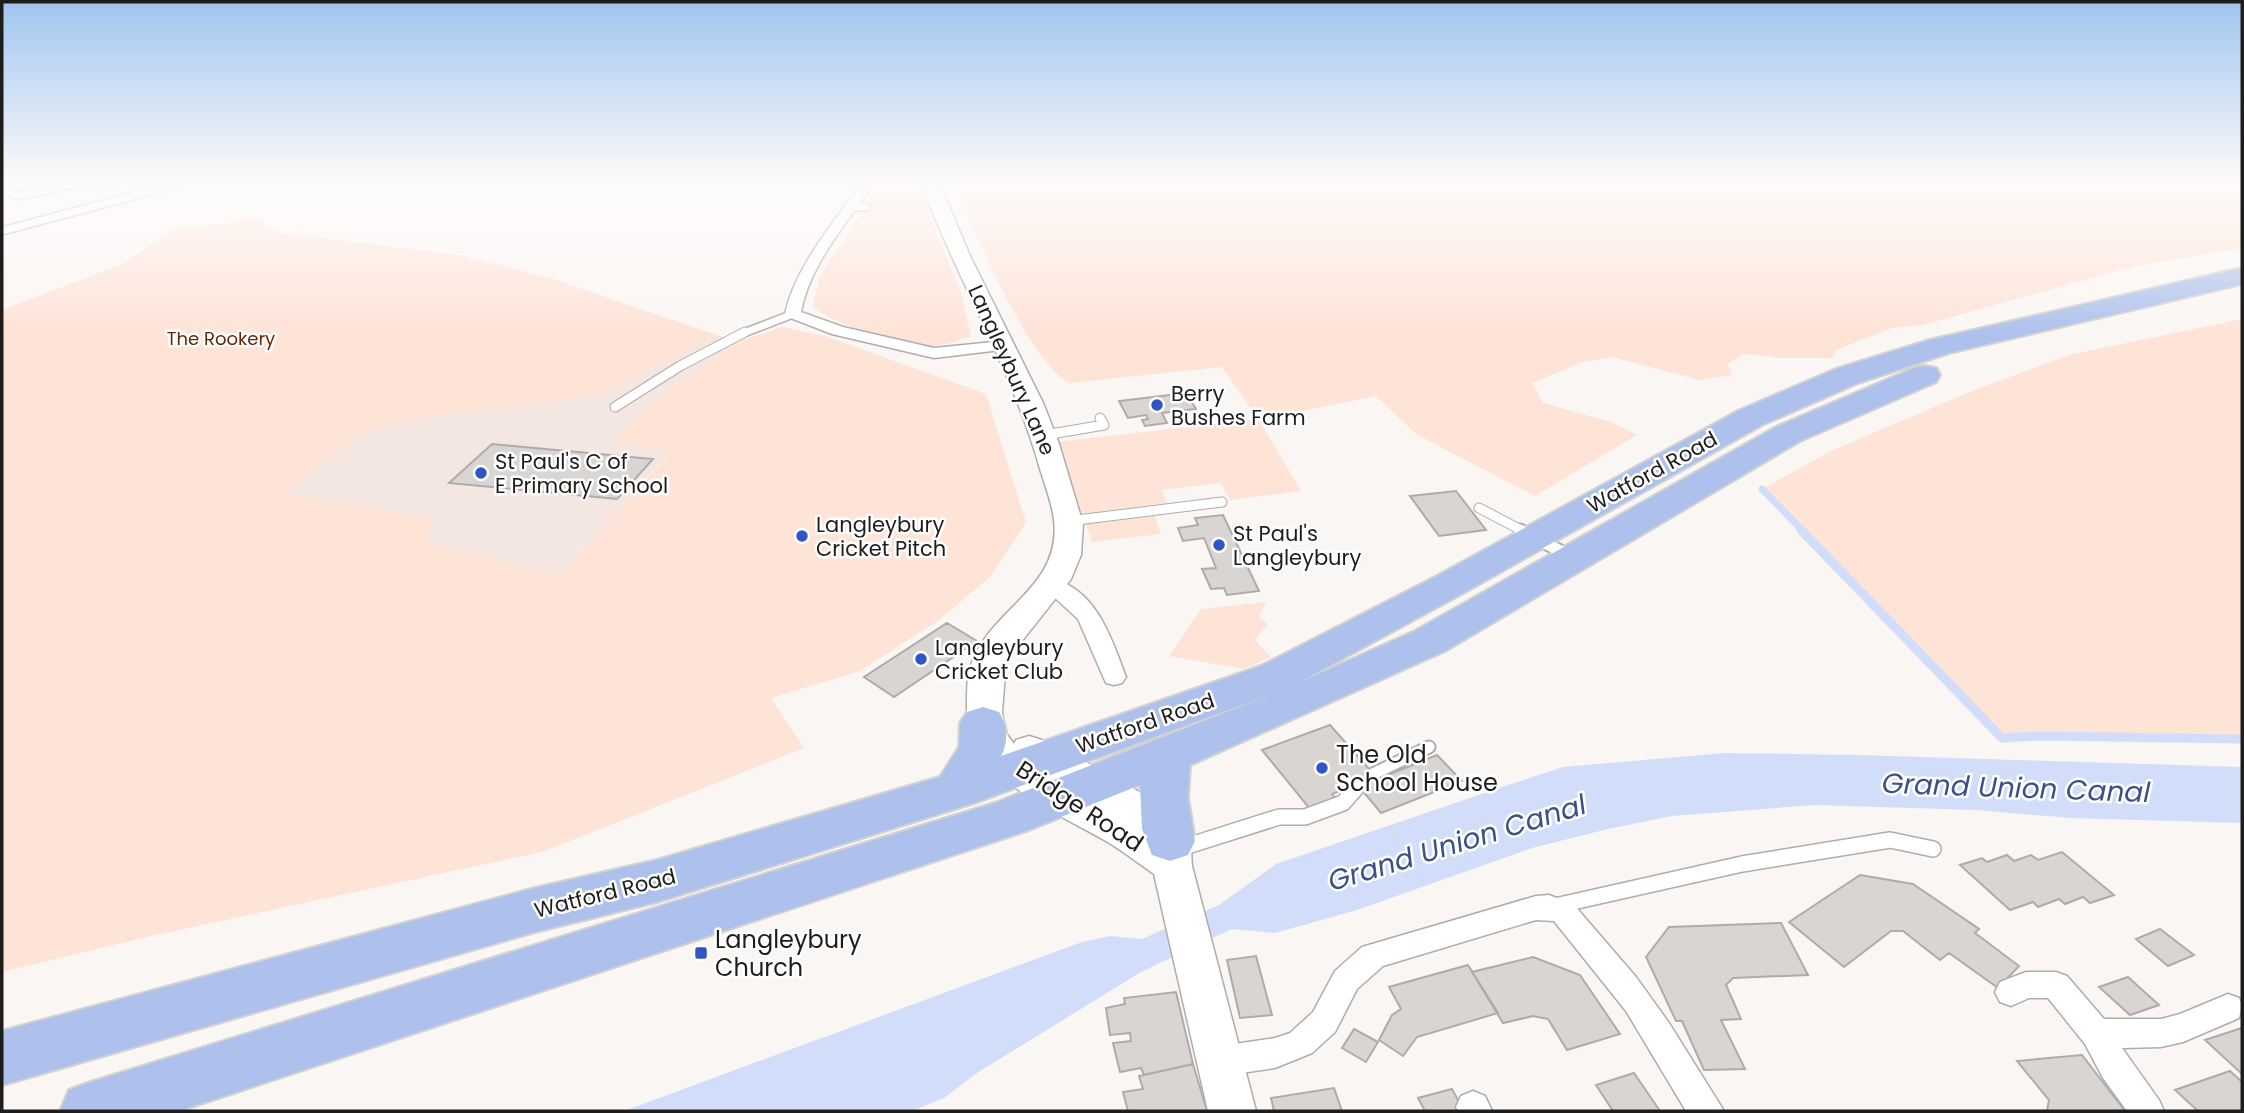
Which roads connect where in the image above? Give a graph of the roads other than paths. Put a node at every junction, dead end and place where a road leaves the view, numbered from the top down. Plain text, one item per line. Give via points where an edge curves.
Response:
1 (841, 232) edge
2 (952, 232) edge
3 (2242, 276) edge
4 (2242, 295) edge
5 (793, 314) junction
6 (1003, 346) junction
7 (615, 407) dead end
8 (1100, 418) dead end
9 (1045, 436) junction
10 (1222, 502) dead end
11 (1479, 508) dead end
12 (1069, 521) junction
13 (1535, 537) junction
14 (1574, 558) junction
15 (1053, 586) junction
16 (1114, 677) dead end
17 (984, 715) junction
18 (1429, 747) dead end
19 (1168, 755) junction
20 (1373, 774) dead end
21 (1053, 778) junction
22 (1358, 786) dead end
23 (957, 790) junction
24 (1933, 849) dead end
25 (1173, 866) junction
26 (1549, 907) junction
27 (2011, 992) dead end
28 (2228, 1008) dead end
29 (2096, 1034) junction
30 (2, 1058) edge
31 (1221, 1061) junction
32 (91, 1111) edge
33 (1232, 1111) edge
34 (1707, 1111) edge
35 (2147, 1111) edge

1 - 5 street via 797,293
2 - 6 street, Langleybury Lane
3 - 13 highway, Watford Road via 1940,346 1847,376 1750,418
4 - 14 highway, Watford Road via 2055,336 1932,371 1788,434
5 - 6 street via 838,331 922,352
5 - 7 lane via 720,341
6 - 9 street, Langleybury Lane
8 - 9 lane via 1104,425
9 - 12 street, Langleybury Lane
10 - 12 lane
11 - 13 lane
12 - 15 street, Langleybury Lane via 1065,565
13 - 14 lane
13 - 21 highway, Watford Road via 1276,676
14 - 19 highway, Watford Road via 1430,641
15 - 16 street via 1088,613
15 - 17 street, Langleybury Lane via 989,661
17 - 21 street, Bridge Road via 990,739
17 - 23 highway via 982,748
18 - 20 lane
19 - 21 highway, Watford Road
19 - 25 highway via 1162,787
21 - 23 highway, Watford Road
21 - 25 street, Bridge Road via 1145,814
21 - 32 highway, Watford Road via 998,821
22 - 25 lane via 1343,803 1305,817 1279,817 1181,847
23 - 30 highway, Watford Road via 657,881 535,910
24 - 26 lane via 1890,840 1742,864
25 - 31 street, Bridge Road
26 - 31 street via 1373,956 1346,980 1324,1021 1301,1043 1275,1053
26 - 34 street via 1564,913 1628,991
27 - 29 street via 2026,985 2056,985
28 - 29 street via 2161,1033
29 - 35 street
31 - 33 street, Bridge Road

